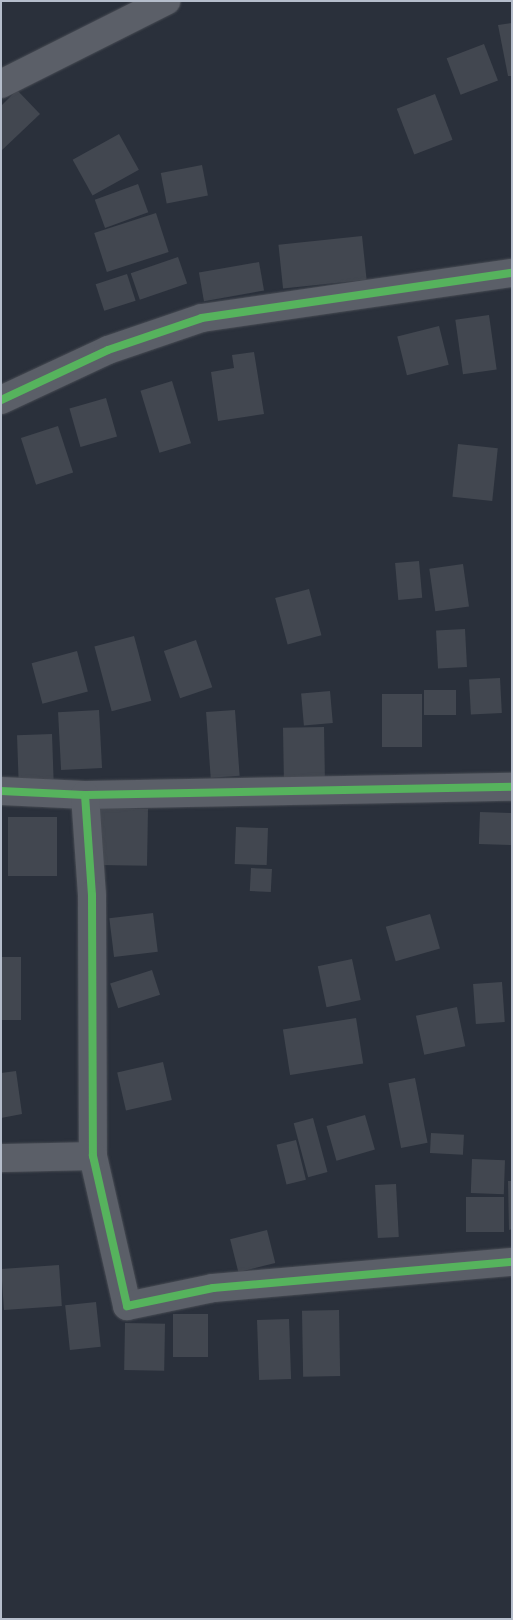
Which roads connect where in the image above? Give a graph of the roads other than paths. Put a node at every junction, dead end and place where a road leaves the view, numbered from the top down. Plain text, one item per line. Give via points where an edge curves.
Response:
1 (166, 1) edge
2 (1, 84) edge
3 (512, 273) edge
4 (1, 400) edge
5 (512, 787) edge
6 (1, 791) edge
7 (85, 795) junction
8 (93, 1156) junction
9 (1, 1158) edge
10 (512, 1262) edge

1 - 2 street
3 - 4 street via 202,318 108,350
5 - 7 street
6 - 7 street
7 - 8 street via 92,895
8 - 9 street
8 - 10 street via 128,1306 213,1288

